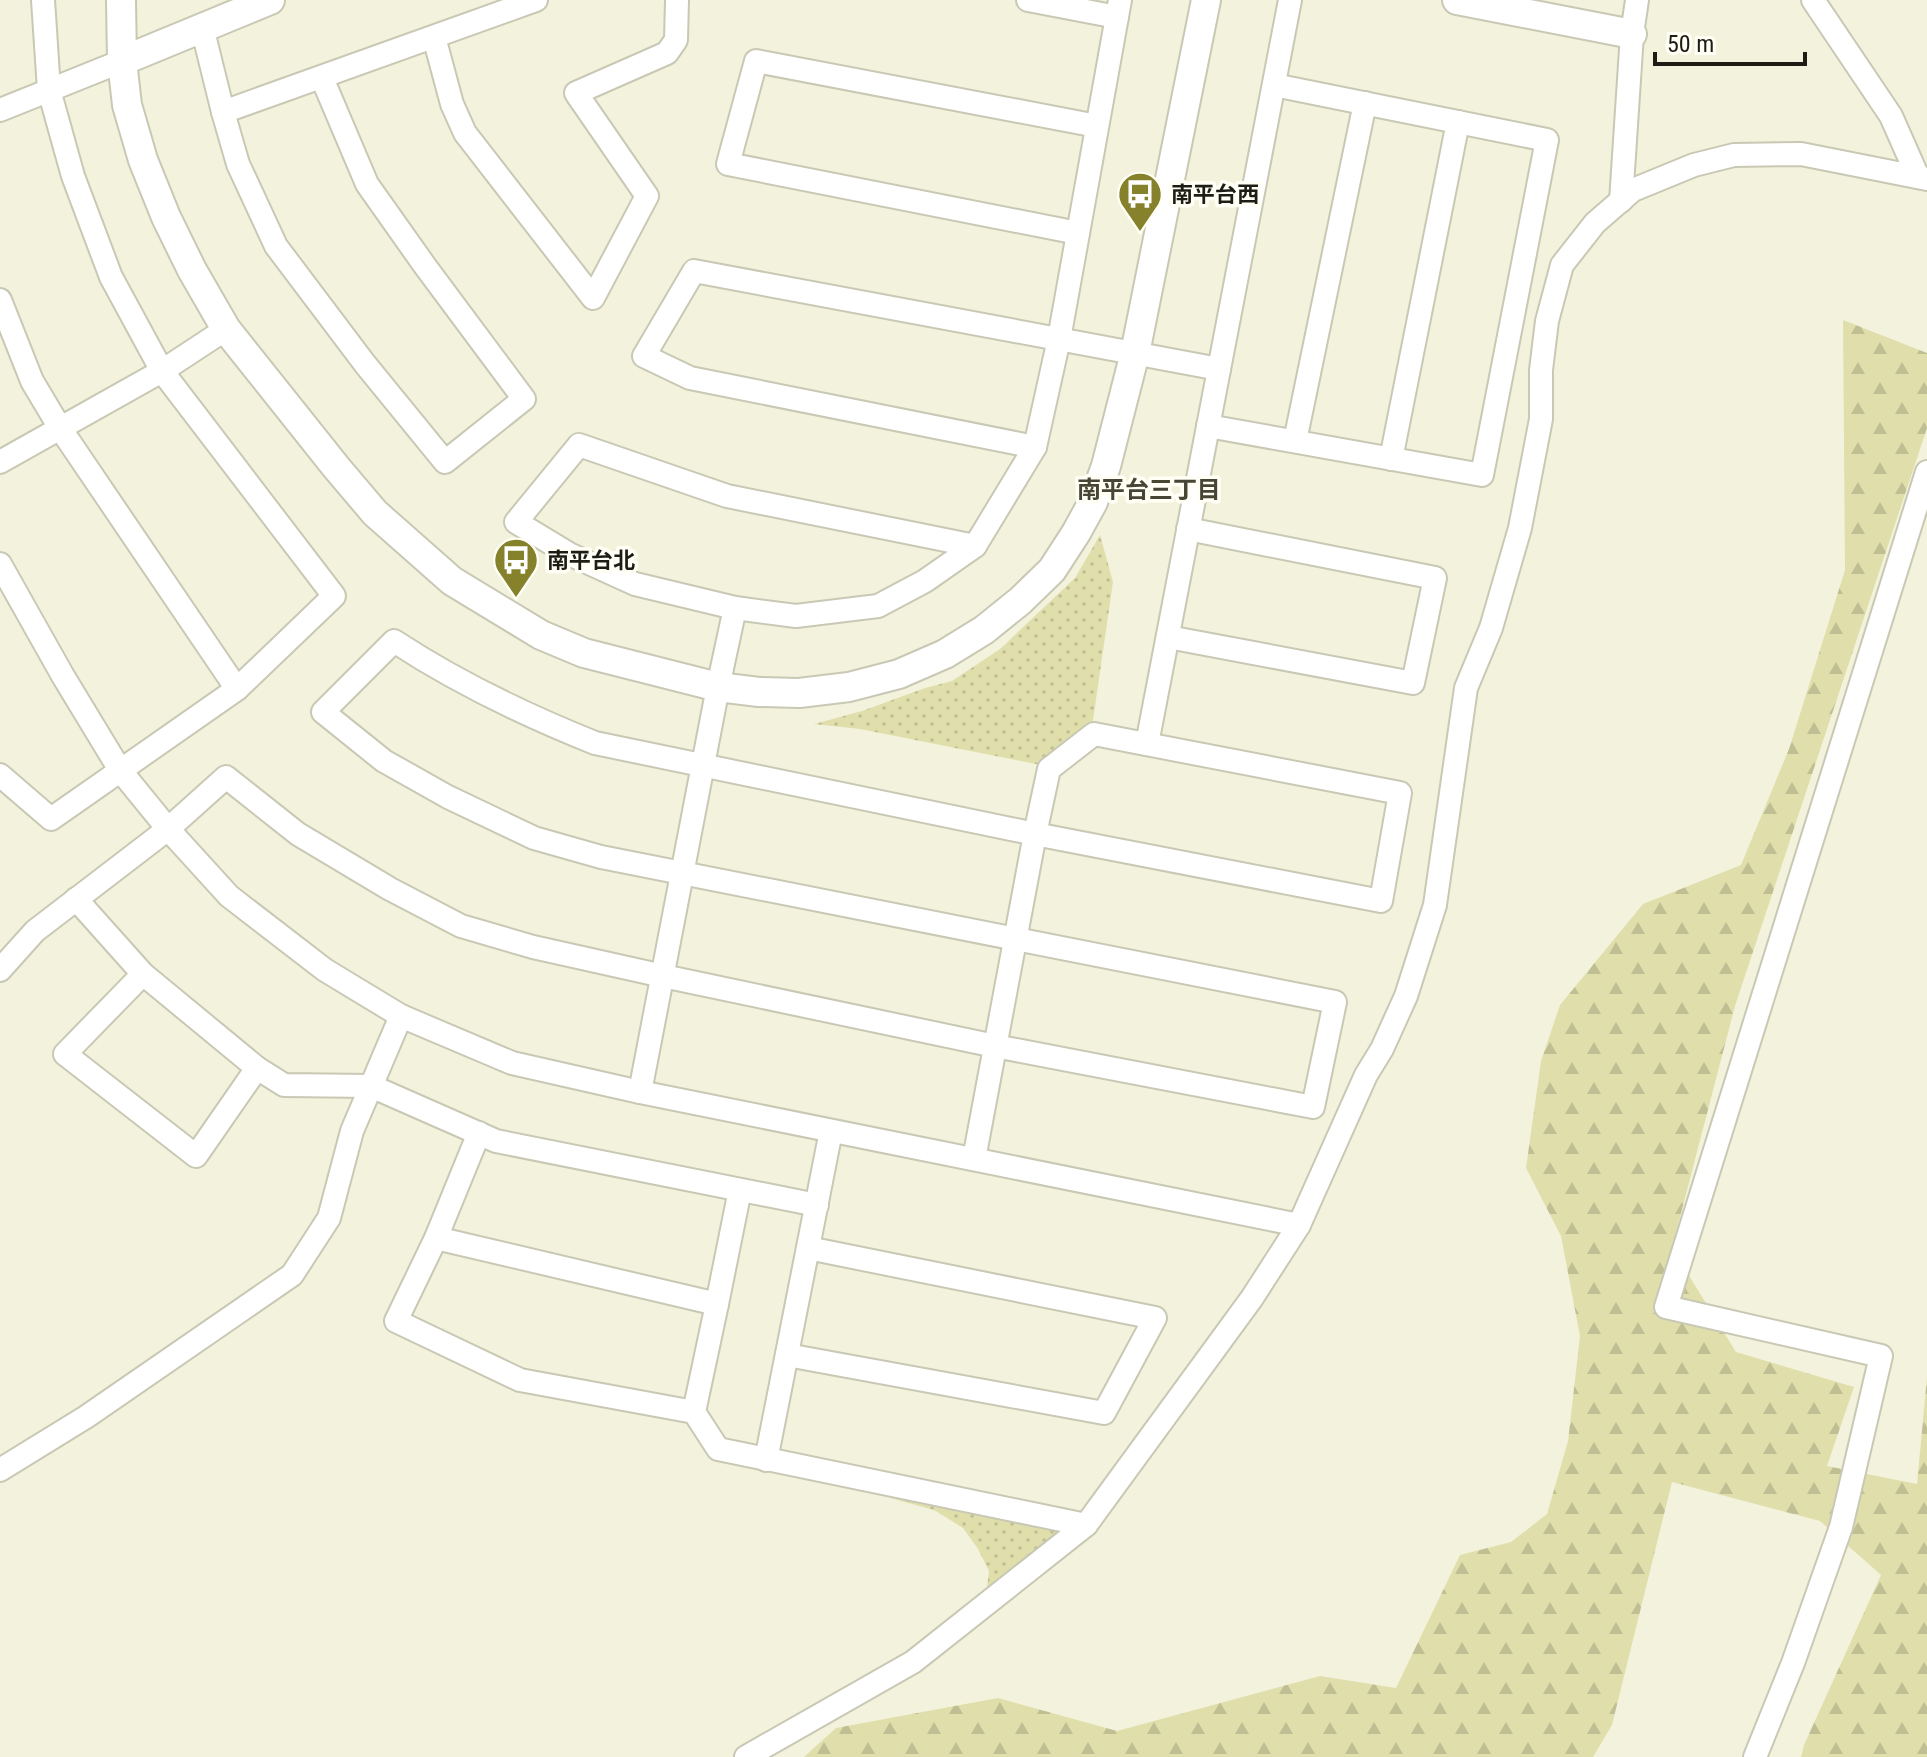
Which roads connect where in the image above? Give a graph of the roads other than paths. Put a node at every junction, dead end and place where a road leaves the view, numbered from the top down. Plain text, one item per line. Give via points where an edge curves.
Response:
1 (43, 0) edge
2 (121, 0) edge
3 (270, 0) edge
4 (536, 0) edge
5 (677, 0) edge
6 (1028, 0) edge
7 (1206, 0) edge
8 (1290, 0) edge
9 (1457, 0) edge
10 (1637, 0) edge
11 (1813, 0) edge
12 (1118, 9) edge
13 (202, 27) junction
14 (1632, 34) junction
15 (434, 37) junction
16 (122, 61) junction
17 (322, 78) junction
18 (1274, 85) junction
19 (49, 90) junction
20 (1365, 103) junction
21 (0, 110) edge
22 (223, 112) junction
23 (1458, 122) junction
24 (1097, 126) junction
25 (1922, 178) edge
26 (1621, 201) junction
27 (1078, 233) junction
28 (0, 300) edge
29 (226, 329) junction
30 (1059, 339) junction
31 (1135, 353) junction
32 (1219, 369) junction
33 (162, 371) junction
34 (1208, 426) junction
35 (60, 428) junction
36 (1295, 441) junction
37 (1035, 447) junction
38 (1391, 459) junction
39 (0, 462) edge
40 (1927, 472) edge
41 (1188, 529) junction
42 (975, 546) junction
43 (0, 564) edge
44 (735, 608) junction
45 (1168, 637) junction
46 (718, 687) junction
47 (237, 689) junction
48 (1147, 744) junction
49 (703, 765) junction
50 (120, 770) junction
51 (0, 775) edge
52 (168, 829) junction
53 (1035, 834) junction
54 (683, 872) junction
55 (76, 899) junction
56 (1015, 940) junction
57 (0, 970) edge
58 (143, 974) junction
59 (663, 976) junction
60 (401, 1016) junction
61 (995, 1046) junction
62 (257, 1068) junction
63 (371, 1086) junction
64 (640, 1092) junction
65 (831, 1131) junction
66 (479, 1133) junction
67 (974, 1159) junction
68 (740, 1190) junction
69 (817, 1205) junction
70 (1299, 1225) junction
71 (436, 1238) junction
72 (808, 1248) junction
73 (717, 1304) junction
74 (787, 1355) junction
75 (694, 1412) junction
76 (766, 1460) junction
77 (0, 1470) edge
78 (1086, 1525) junction
79 (746, 1757) edge
80 (1755, 1757) edge

1 - 19 street
2 - 16 street
3 - 13 street
4 - 15 street
5 - 15 street via 676,40 667,53 576,93 647,196 593,298 465,133
6 - 12 street
7 - 31 street
8 - 18 street
9 - 14 street
10 - 14 street
11 - 25 street via 1891,116
12 - 24 street
13 - 16 street
13 - 22 street
14 - 26 street
15 - 17 street
16 - 19 street
16 - 29 street via 127,105 143,160 192,270
17 - 22 street
17 - 22 street via 367,184 524,399 445,462 276,246 238,164
18 - 20 street
18 - 32 street
19 - 21 street
19 - 33 street via 73,176 111,277
20 - 23 street
20 - 36 street
23 - 38 street
23 - 38 street via 1547,140 1482,475
24 - 27 street
24 - 27 street via 756,61 728,164
25 - 26 street via 1801,154 1734,155 1694,165 1633,190
26 - 70 street via 1595,223 1562,265 1547,321 1541,419 1520,528 1491,628 1466,688 1435,905 1406,996
27 - 30 street
28 - 35 street via 32,381
29 - 33 street
29 - 46 street via 375,513 452,581 541,635 584,653
30 - 31 street
30 - 37 street
30 - 37 street via 694,271 644,356 690,378
31 - 32 street
31 - 46 street via 1093,502 1052,570 984,630 899,674 849,687 799,693
32 - 34 street
33 - 35 street
33 - 47 street via 334,596
34 - 36 street
34 - 41 street
35 - 39 street
35 - 47 street
36 - 38 street
37 - 42 street
40 - 80 street via 1666,1307 1881,1356 1841,1527
41 - 45 street
41 - 45 street via 1435,578 1413,683
42 - 44 street via 878,606 796,616
42 - 44 street via 727,496 579,445 516,522 635,584
43 - 50 street
44 - 46 street
45 - 48 street
46 - 49 street
47 - 50 street
48 - 53 street via 1094,734 1049,769
48 - 53 street via 1400,793 1381,901
49 - 53 street
49 - 54 street
49 - 54 street via 595,743 549,725 438,670 394,641 323,712 384,761 534,838
50 - 51 street via 51,819
50 - 52 street
52 - 55 street
52 - 59 street via 226,777 298,834 461,926
52 - 60 street via 229,896 325,970
53 - 56 street
54 - 56 street
54 - 59 street
55 - 57 street via 35,931
55 - 58 street
56 - 61 street
56 - 61 street via 1335,1002 1313,1107
58 - 62 street
58 - 62 street via 65,1054 196,1156
59 - 61 street
59 - 64 street
60 - 63 street
60 - 64 street via 512,1063
61 - 67 street
62 - 63 street via 284,1085
63 - 66 street
63 - 77 street via 352,1131 329,1218 292,1275
64 - 65 street
65 - 67 street
65 - 69 street
66 - 68 street via 496,1141
66 - 71 street
67 - 70 street
68 - 69 street
68 - 73 street
69 - 72 street
70 - 78 street
71 - 73 street
71 - 75 street via 396,1321 520,1380
72 - 74 street
72 - 74 street via 1155,1318 1104,1413
73 - 75 street
74 - 76 street
75 - 76 street via 718,1449
76 - 78 street
78 - 79 street via 913,1662

